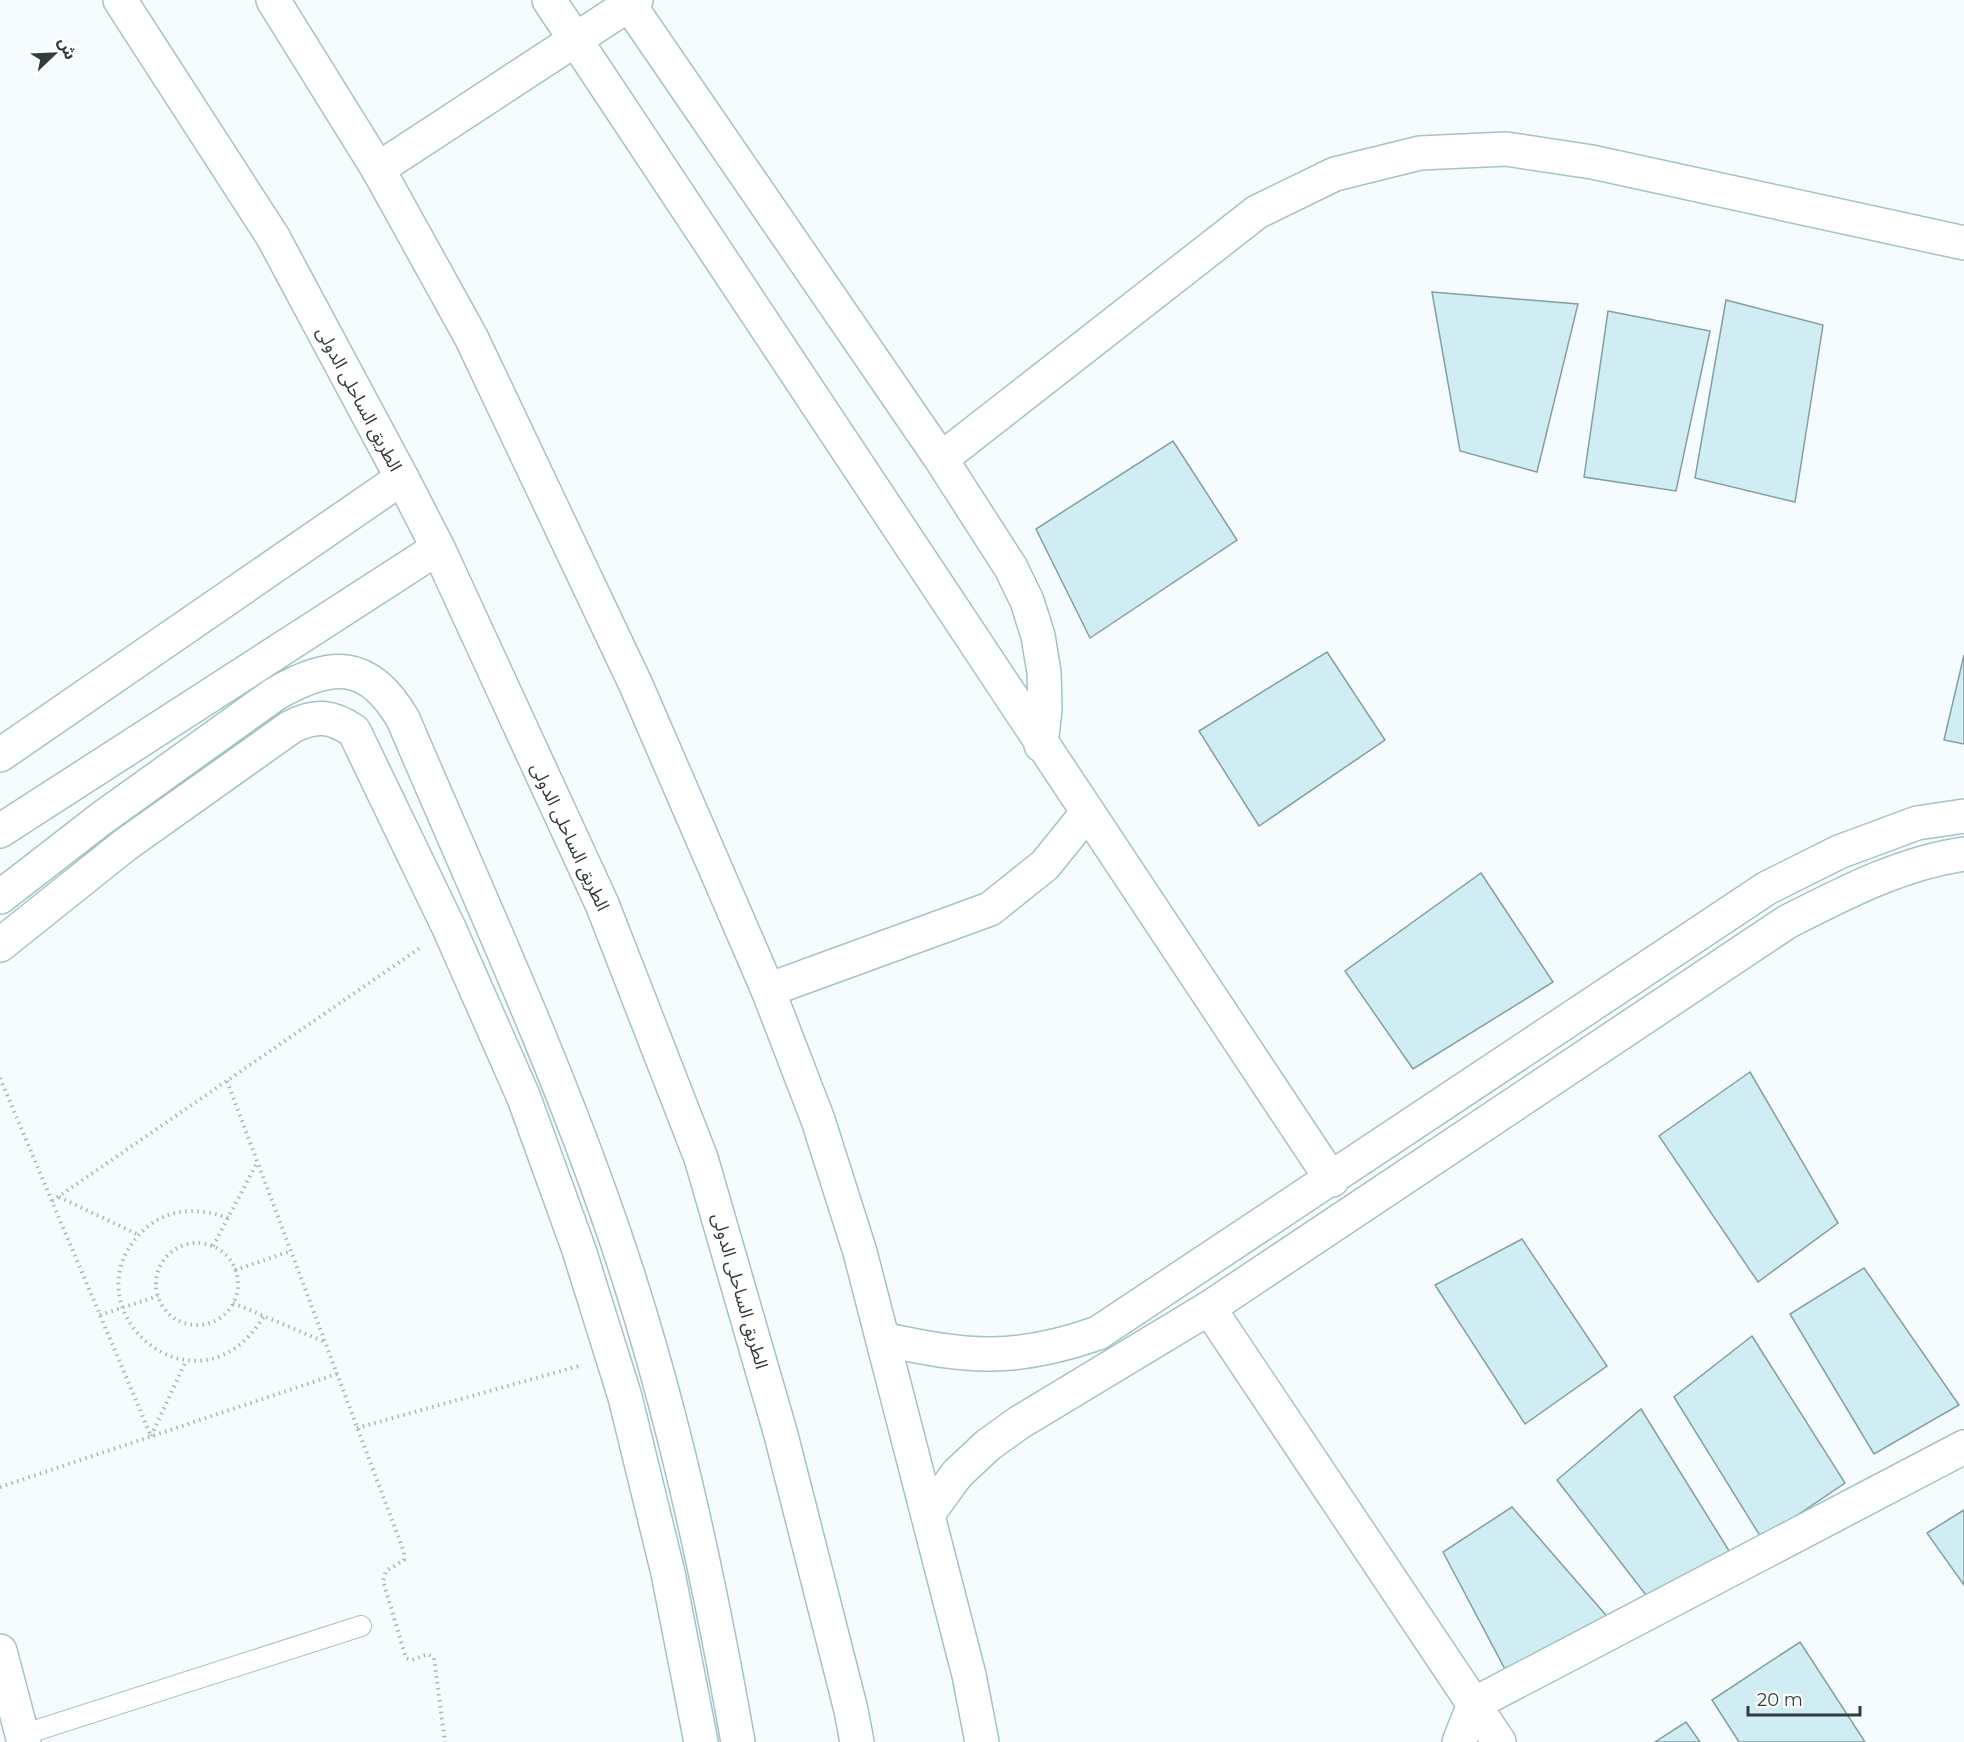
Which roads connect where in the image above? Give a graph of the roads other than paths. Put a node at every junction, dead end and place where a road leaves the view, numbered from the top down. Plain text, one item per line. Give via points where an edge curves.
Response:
1 (120, 0) edge
2 (273, 0) edge
3 (549, 0) edge
4 (630, 2) edge
5 (576, 40) junction
6 (378, 169) junction
7 (1964, 243) edge
8 (941, 459) junction
9 (402, 478) junction
10 (438, 548) junction
11 (346, 672) junction
12 (340, 721) junction
13 (1041, 745) junction
14 (0, 755) edge
15 (1087, 813) junction
16 (1964, 816) edge
17 (0, 831) edge
18 (1964, 854) edge
19 (0, 897) edge
20 (0, 945) edge
21 (768, 990) junction
22 (1332, 1180) junction
23 (1209, 1308) junction
24 (883, 1339) junction
25 (1964, 1447) edge
26 (928, 1514) junction
27 (361, 1626) dead end
28 (0, 1650) edge
29 (1474, 1704) junction
30 (21, 1740) edge
31 (701, 1742) edge
32 (738, 1742) edge
33 (857, 1742) edge
34 (982, 1742) edge
35 (1459, 1742) edge
36 (1499, 1742) edge

1 - 9 main road, الطريق الساحلى الدولى via 273,237
2 - 6 main road
3 - 5 main road
4 - 5 main road
4 - 8 main road
5 - 6 main road
5 - 13 main road
6 - 21 main road via 471,337 555,511 636,685
7 - 8 main road via 1592,162 1506,149 1420,153 1335,174 1257,212
8 - 13 main road via 1011,568 1027,601 1044,672
9 - 10 main road, الطريق الساحلى الدولى
9 - 14 main road
10 - 17 main road
10 - 33 main road, الطريق الساحلى الدولى via 602,904 701,1158 781,1435
11 - 12 main road
11 - 19 main road via 324,671 275,694
11 - 32 main road via 370,681 390,697 403,719 558,1082 616,1237 662,1393 703,1561
12 - 20 main road via 324,716 306,718 291,727 125,845
12 - 31 main road via 354,731 363,746 449,928 524,1098 579,1250 612,1357 668,1573
13 - 15 main road
15 - 21 main road via 1045,865 990,909
15 - 22 main road
16 - 22 main road via 1917,823 1839,852 1767,888
18 - 23 main road via 1932,859 1856,886 1787,922
21 - 24 main road via 818,1120
22 - 24 main road via 1098,1333 1062,1346 990,1356 945,1353
23 - 26 main road via 988,1445 957,1474
23 - 29 main road
24 - 26 main road
25 - 29 main road
26 - 34 main road
27 - 30 lane
28 - 30 main road
29 - 35 main road
29 - 36 main road

